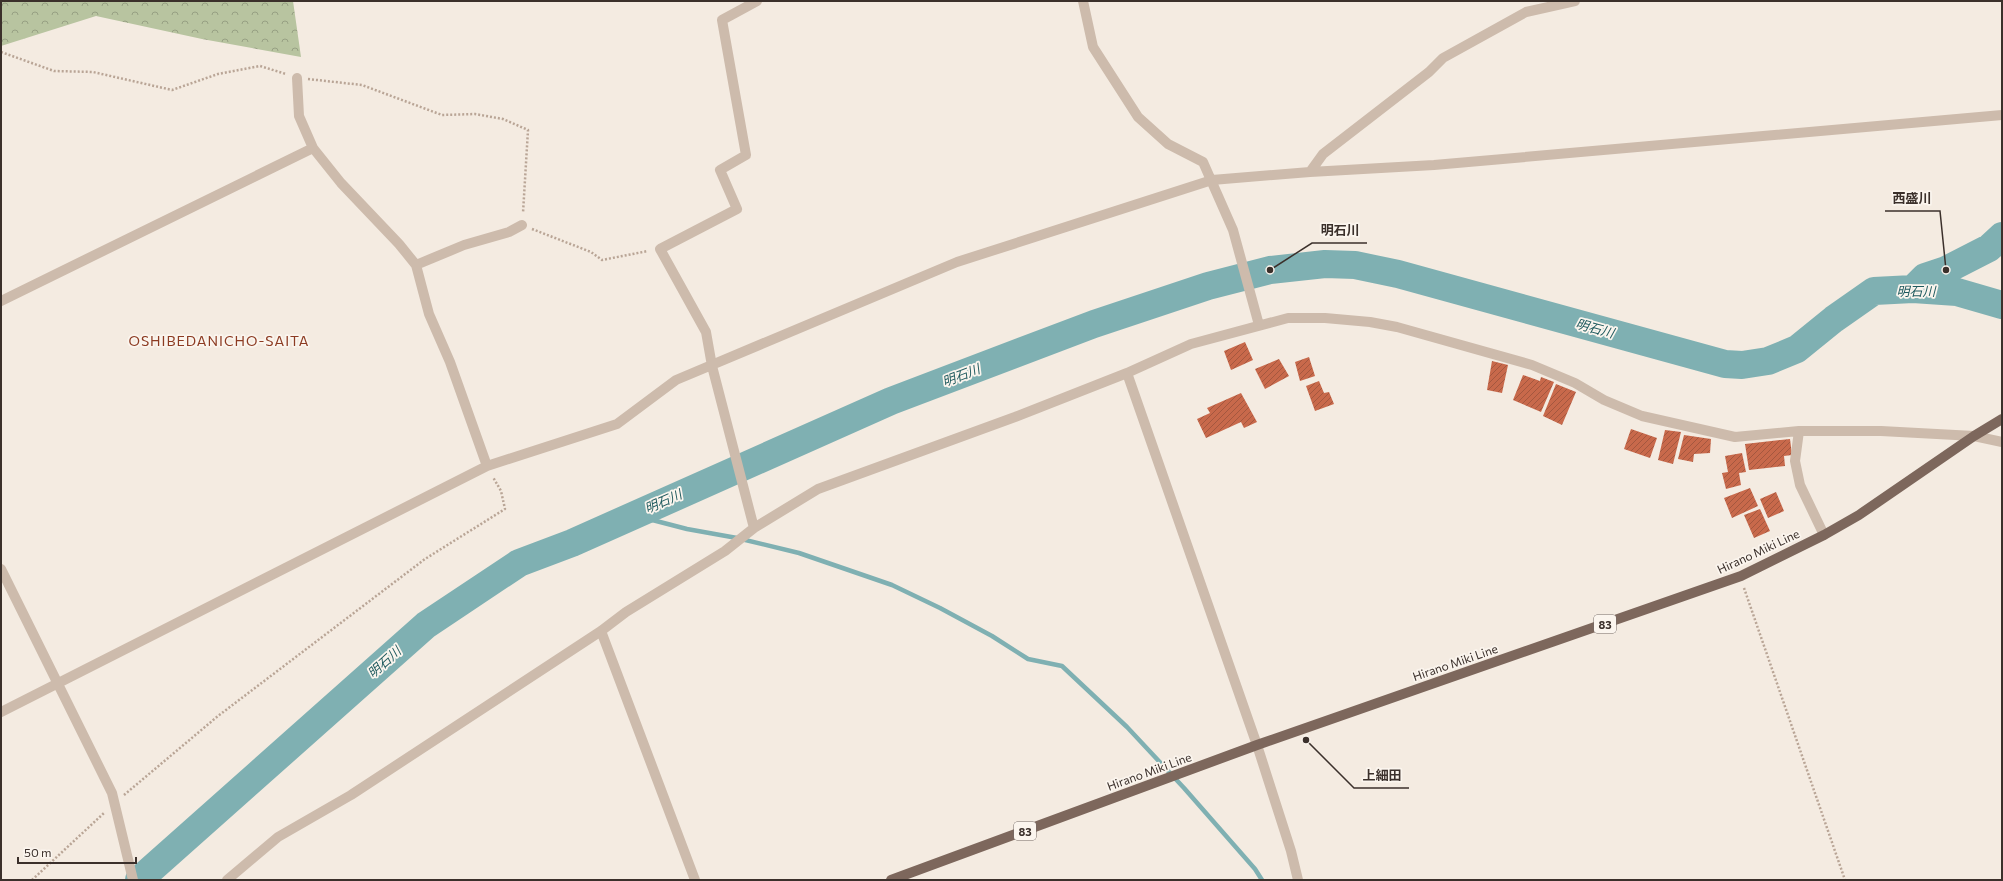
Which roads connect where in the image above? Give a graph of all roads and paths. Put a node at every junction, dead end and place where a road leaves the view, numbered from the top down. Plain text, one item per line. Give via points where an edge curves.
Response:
1 (757, 1) edge
2 (1083, 1) edge
3 (1575, 1) edge
4 (1, 52) edge
5 (297, 78) junction
6 (2002, 115) edge
7 (313, 148) junction
8 (1310, 172) junction
9 (1212, 180) junction
10 (522, 225) junction
11 (660, 249) junction
12 (416, 265) junction
13 (1, 301) edge
14 (1259, 325) junction
15 (712, 366) junction
16 (1127, 373) junction
17 (2002, 418) edge
18 (1799, 431) junction
19 (1974, 436) junction
20 (2002, 442) edge
21 (487, 466) junction
22 (754, 528) junction
23 (1824, 535) junction
24 (1, 569) edge
25 (1741, 576) junction
26 (601, 631) junction
27 (58, 685) junction
28 (1, 712) edge
29 (1257, 745) junction
30 (114, 803) junction
31 (32, 880) edge
32 (134, 880) edge
33 (227, 880) edge
34 (694, 880) edge
35 (891, 880) edge
36 (1298, 880) edge
37 (1845, 880) edge

1 - 11 street via 722,20 746,155 720,170 737,209
2 - 9 street via 1093,47 1138,117 1168,144 1203,162
3 - 8 street via 1526,12 1443,58 1429,72 1323,154
4 - 5 path via 54,71 93,72 172,90 218,74 260,66
5 - 7 street via 299,116
5 - 10 path via 362,85 442,115 475,114 503,119 528,130
6 - 8 street via 1442,164
7 - 12 street via 341,183
7 - 13 street
8 - 9 street
9 - 14 street via 1233,230
9 - 15 street via 957,262
10 - 11 path via 590,252 602,260
10 - 12 street
11 - 15 street via 706,332
12 - 21 street via 429,314 450,362
14 - 16 street via 1191,344
14 - 18 street via 1288,318 1325,318 1397,326 1532,365 1642,416 1735,437
15 - 21 street via 676,380 617,424
15 - 22 street
16 - 22 street via 818,489
16 - 29 street
17 - 19 main road, Hirano Miki Line / 83
18 - 19 street via 1881,431
18 - 23 street via 1795,461 1800,485
19 - 20 street
19 - 23 main road, Hirano Miki Line / 83 via 1859,515
21 - 27 street
21 - 30 path via 501,491 505,508 419,564 218,716
22 - 26 street via 725,551 626,612
23 - 25 main road, Hirano Miki Line / 83
24 - 27 street
25 - 29 main road, Hirano Miki Line / 83
25 - 37 path
26 - 33 street via 351,795 278,837
26 - 34 street
27 - 28 street
27 - 30 street via 112,793
29 - 35 main road, Hirano Miki Line / 83
29 - 36 street
30 - 31 path
30 - 32 street

